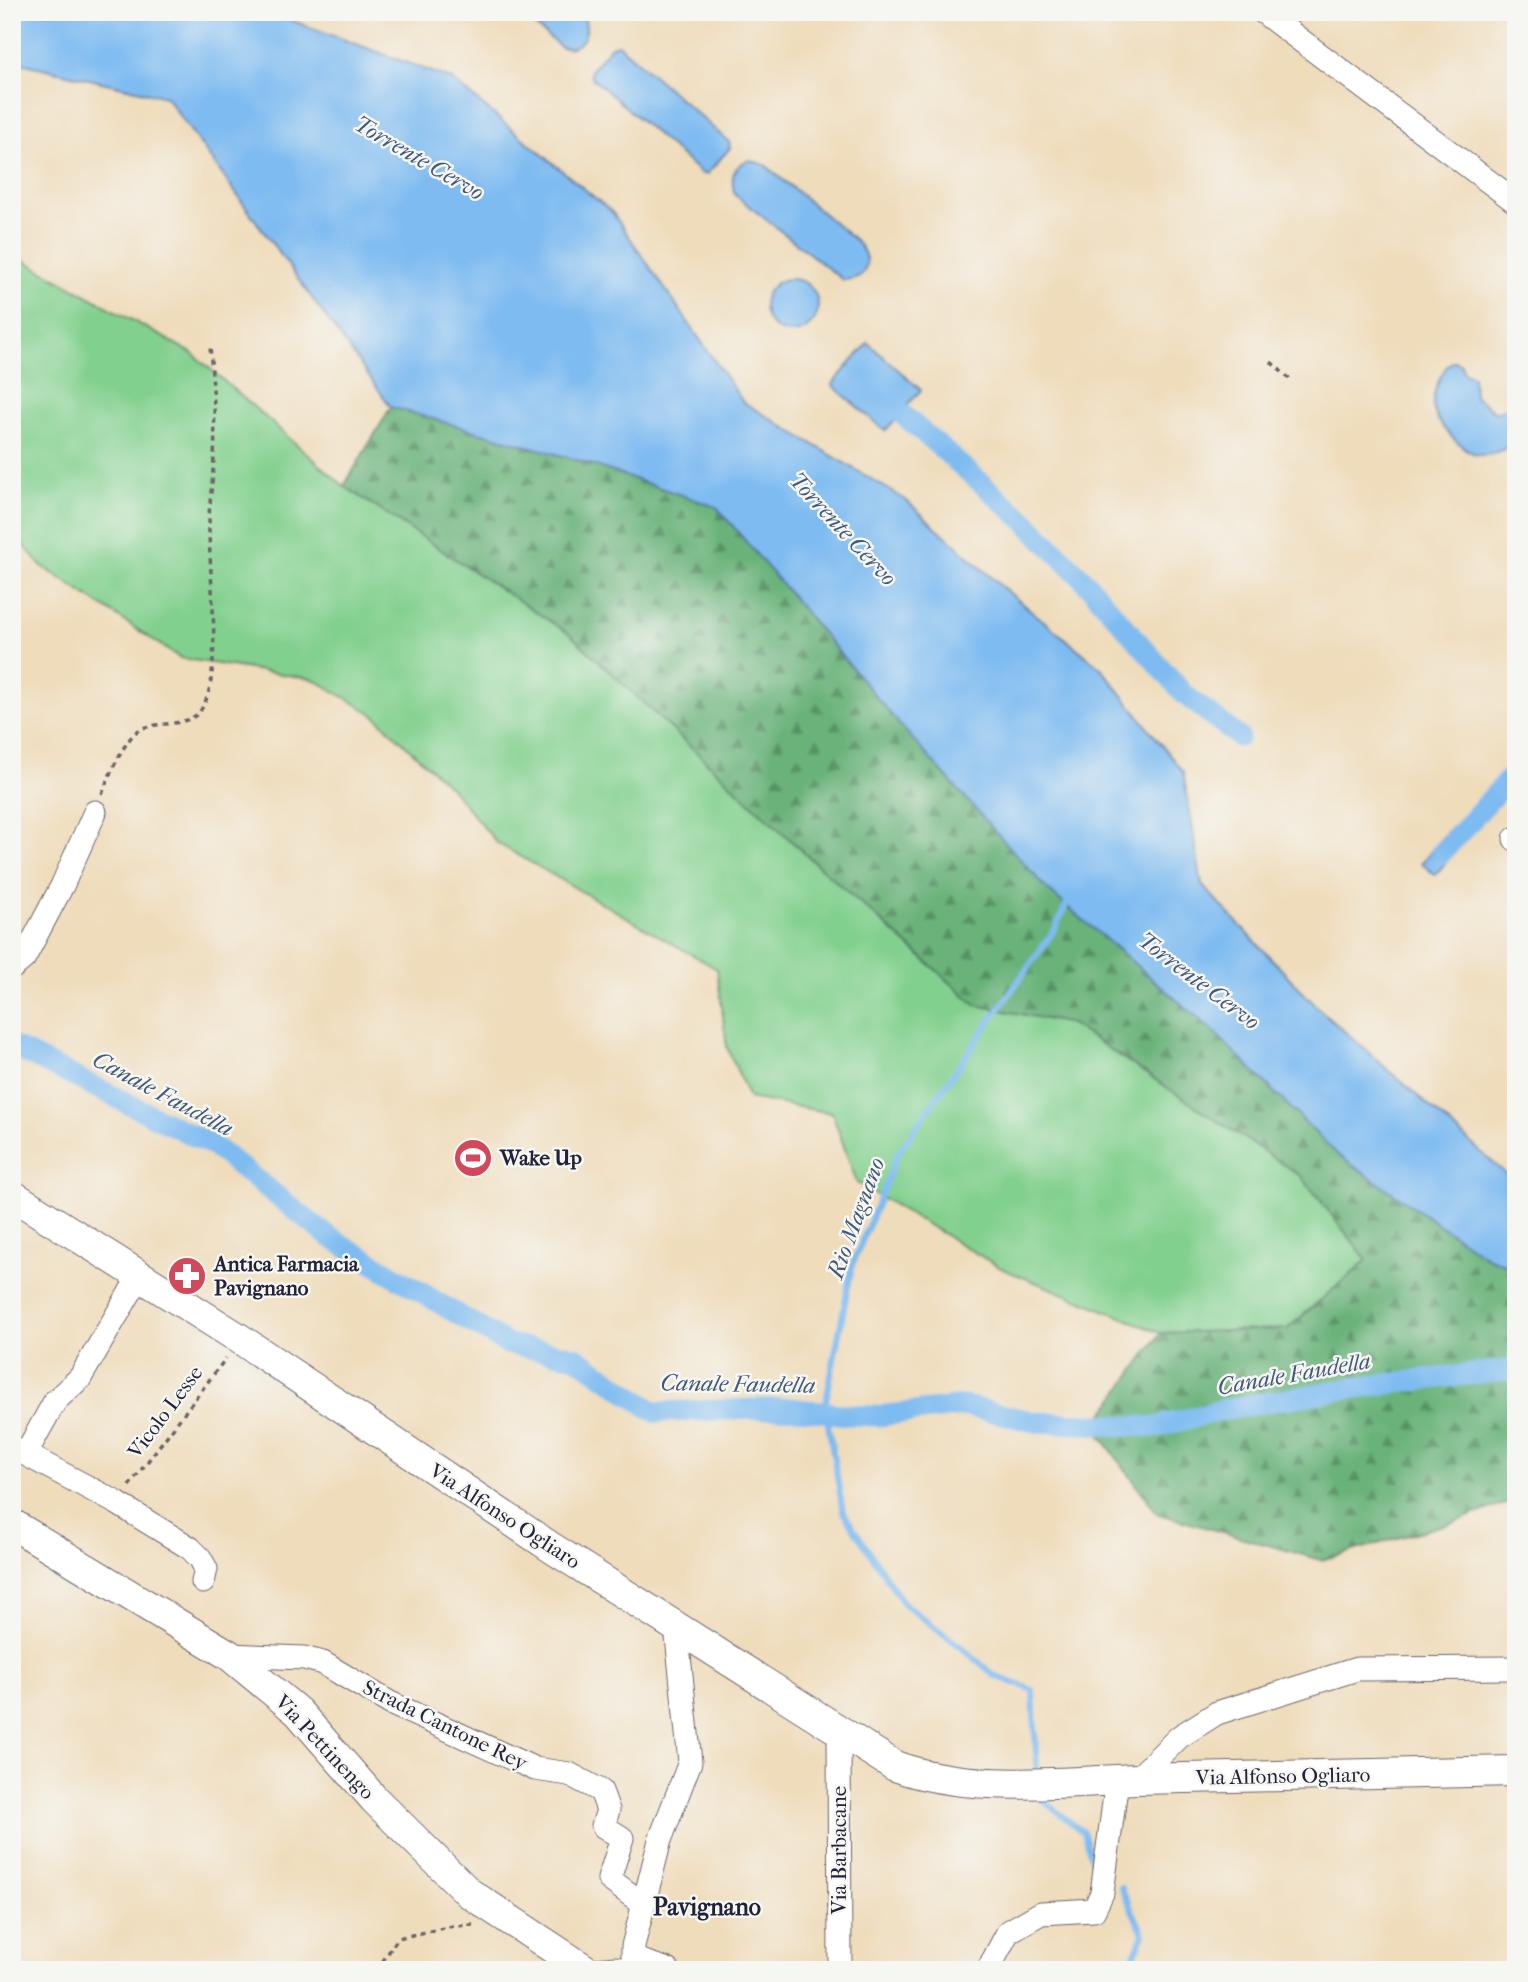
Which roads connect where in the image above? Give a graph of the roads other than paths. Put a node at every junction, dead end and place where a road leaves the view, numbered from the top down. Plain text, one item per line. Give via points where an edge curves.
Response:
1 (1263, 12) edge
2 (1516, 202) edge
3 (95, 812) road end
4 (12, 968) edge
5 (12, 1195) edge
6 (139, 1277) junction
7 (19, 1450) edge
8 (12, 1524) edge
9 (203, 1582) dead end
10 (676, 1627) junction
11 (229, 1655) junction
12 (1516, 1668) edge
13 (839, 1730) junction
14 (1516, 1771) edge
15 (1126, 1780) junction
16 (643, 1904) junction
17 (586, 1970) edge
18 (595, 1970) edge
19 (622, 1970) edge
20 (668, 1970) edge
21 (839, 1970) edge
22 (988, 1970) edge

1 - 2 street
3 - 4 street via 31,946
5 - 6 main road, Via Alfonso Ogliaro
6 - 7 street via 80,1378 55,1401
6 - 10 main road, Via Alfonso Ogliaro
7 - 9 street via 117,1503 195,1553 206,1569
8 - 11 main road, Via Pettinengo
10 - 13 main road, Via Alfonso Ogliaro
10 - 16 street via 690,1762 660,1840
11 - 16 street, Strada Cantone Rey via 323,1663 390,1703 535,1769 569,1774 601,1791 608,1810 603,1826 622,1838 609,1879
11 - 17 main road, Via Pettinengo via 298,1712 374,1799 470,1893
12 - 15 street via 1357,1669 1217,1713
13 - 15 main road, Via Alfonso Ogliaro via 895,1766 922,1776 971,1783
13 - 21 street, Via Barbacane
14 - 15 main road, Via Alfonso Ogliaro
15 - 22 street via 1102,1893 1094,1910 1041,1913 1007,1932
16 - 20 street via 633,1955
18 - 19 street

